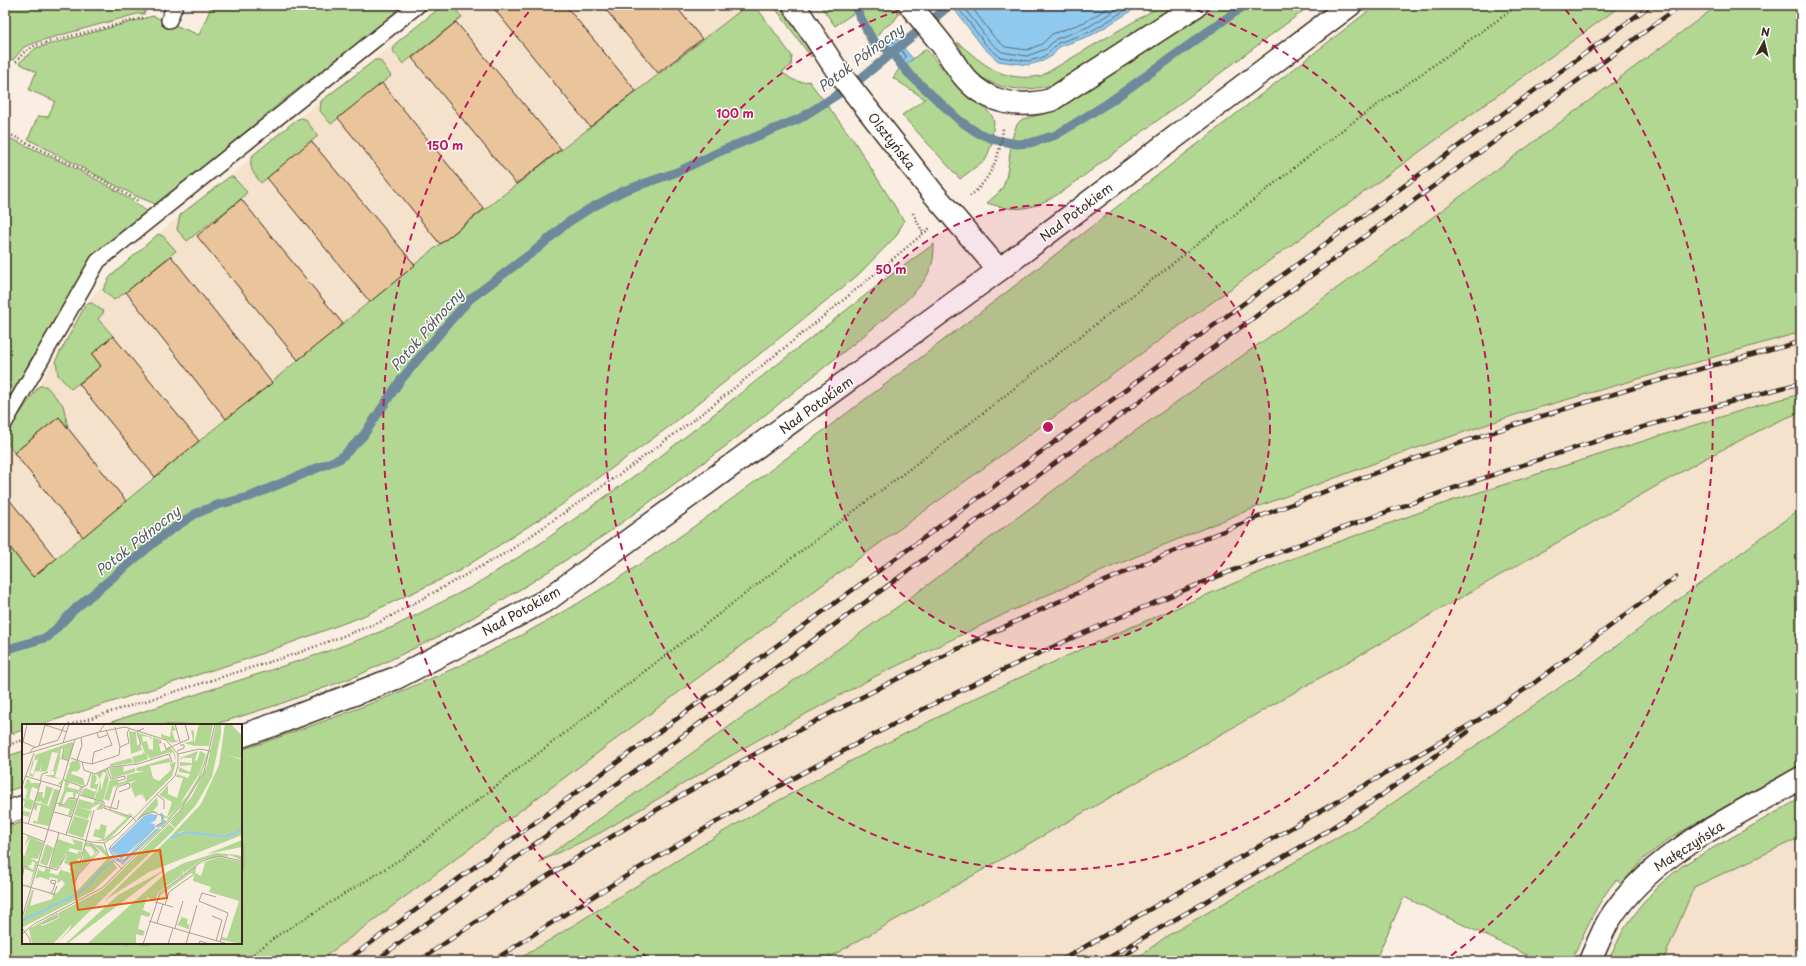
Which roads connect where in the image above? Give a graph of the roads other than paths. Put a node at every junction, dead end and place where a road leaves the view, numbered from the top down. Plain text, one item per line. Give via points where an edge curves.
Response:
1 (175, 5) edge
2 (418, 5) edge
3 (794, 5) edge
4 (1197, 5) edge
5 (1350, 5) edge
6 (911, 7) edge
7 (169, 20) dead end
8 (999, 270) junction
9 (5, 422) edge
10 (242, 736) edge
11 (1801, 778) edge
12 (22, 807) edge
13 (5, 812) edge
14 (1590, 961) edge

1 - 7 lane
2 - 9 lane via 98,261
3 - 8 main road, Olsztyńska via 836,68 878,123
4 - 6 main road via 1051,100 1036,104 1001,101 980,92 966,79
5 - 8 main road, Nad Potokiem
8 - 10 main road, Nad Potokiem via 547,600 396,678
11 - 14 main road, Małęczyńska via 1687,844 1653,869 1630,892 1609,920
12 - 13 main road

